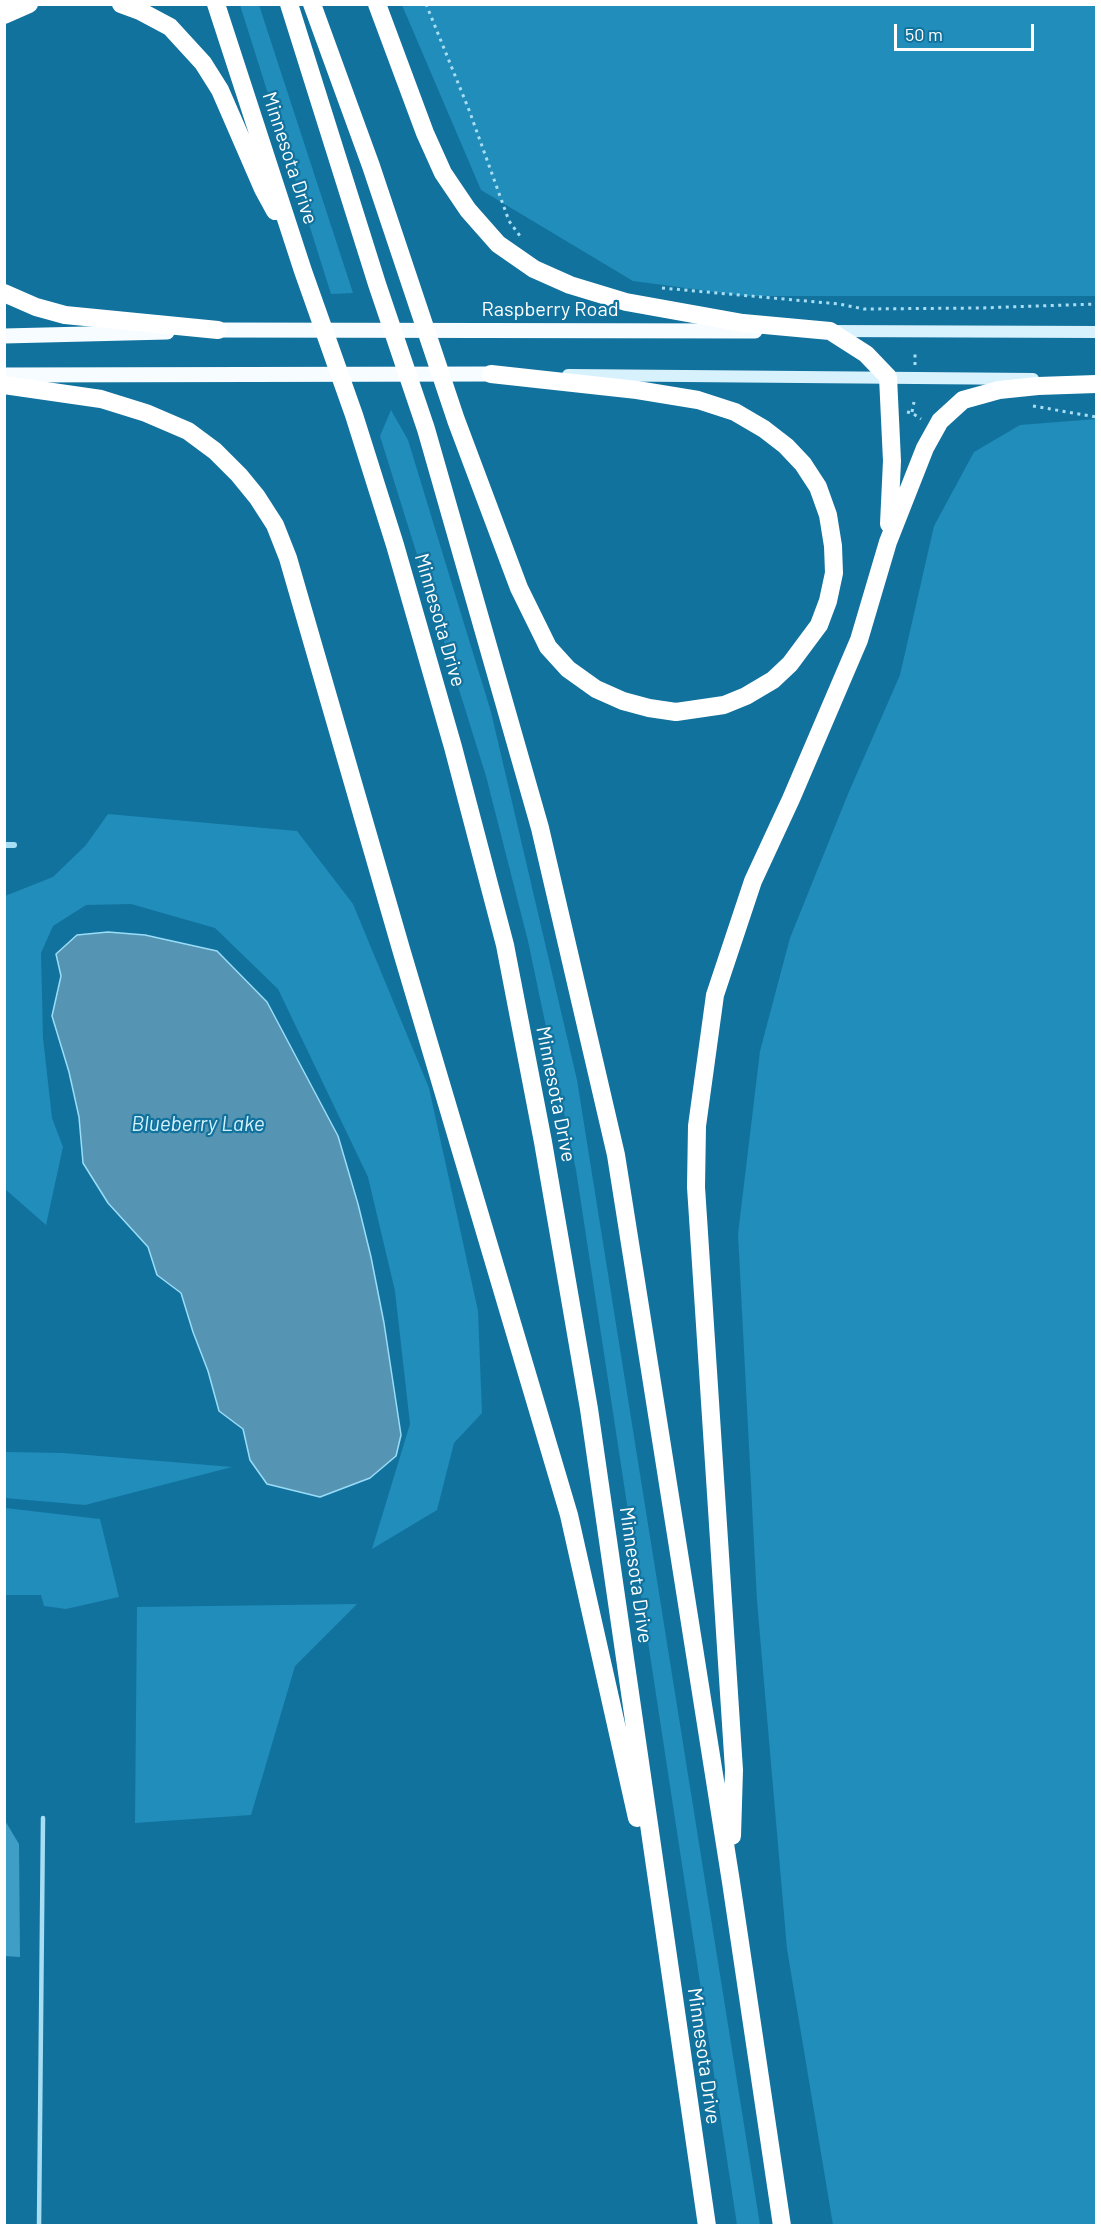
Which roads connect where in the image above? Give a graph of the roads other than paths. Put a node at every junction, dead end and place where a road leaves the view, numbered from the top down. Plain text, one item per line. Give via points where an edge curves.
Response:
1 (29, 4) edge
2 (121, 4) edge
3 (216, 4) edge
4 (289, 4) edge
5 (312, 4) edge
6 (377, 4) edge
7 (4, 15) edge
8 (295, 247) junction
9 (4, 293) edge
10 (218, 330) junction
11 (830, 331) junction
12 (1096, 332) edge
13 (4, 336) edge
14 (491, 374) junction
15 (4, 375) edge
16 (888, 377) junction
17 (4, 385) edge
18 (1095, 386) edge
19 (888, 542) junction
20 (4, 845) edge
21 (14, 845) dead end
22 (44, 1818) dead end
23 (731, 1882) junction
24 (662, 1920) junction
25 (39, 2226) edge
26 (707, 2226) edge
27 (782, 2226) edge

1 - 7 highway
2 - 8 highway via 170,27 203,63 220,90 263,189
3 - 8 highway, Minnesota Drive
4 - 23 highway, Minnesota Drive via 426,429 540,828 616,1155
5 - 14 highway via 456,420 519,588 548,647 568,669 596,689 622,701 676,711 715,706 746,696 790,664 819,625 834,573 828,515 818,487 786,446 735,412 698,400
6 - 11 highway via 443,173 498,244 534,269 626,302 743,323
8 - 24 highway, Minnesota Drive via 395,545 505,945 589,1409
9 - 10 highway via 65,315
10 - 11 main road, Raspberry Road
10 - 13 main road, Raspberry Road
11 - 12 main road, Raspberry Road
11 - 16 highway via 866,354
14 - 15 main road
14 - 16 main road
16 - 18 main road
16 - 19 highway via 892,461
17 - 24 highway via 101,399 188,430 239,475 275,525 288,558 569,1515
18 - 19 highway via 999,390 963,400 940,421 925,448
19 - 23 highway via 859,640 753,880 715,995 702,1083 696,1187 734,1770
20 - 21 street
22 - 25 lane
23 - 27 highway, Minnesota Drive
24 - 26 highway, Minnesota Drive

